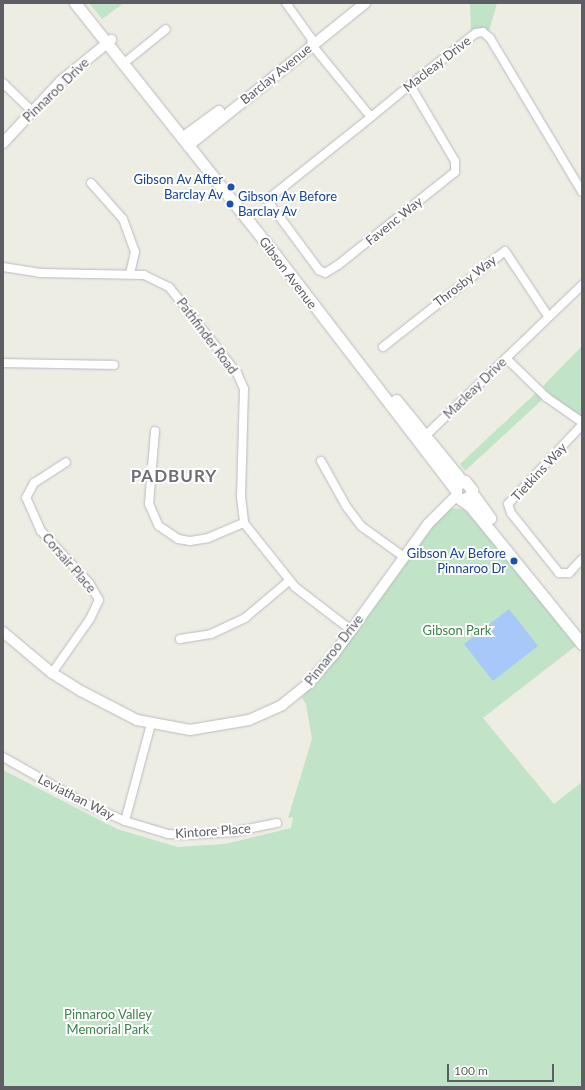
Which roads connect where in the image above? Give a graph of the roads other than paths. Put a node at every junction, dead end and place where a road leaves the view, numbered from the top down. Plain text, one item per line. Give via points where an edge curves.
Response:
1 (75, 3) edge
2 (82, 3) edge
3 (286, 3) edge
4 (354, 3) edge
5 (365, 3) edge
6 (166, 29) dead end
7 (109, 41) junction
8 (312, 41) junction
9 (125, 62) junction
10 (3, 84) edge
11 (410, 85) junction
12 (32, 111) junction
13 (371, 117) junction
14 (187, 140) junction
15 (3, 143) edge
16 (91, 183) dead end
17 (582, 192) edge
18 (266, 203) joint
19 (3, 268) edge
20 (130, 274) junction
21 (582, 285) edge
22 (548, 316) junction
23 (383, 347) dead end
24 (506, 358) junction
25 (3, 363) edge
26 (114, 365) dead end
27 (582, 422) edge
28 (582, 426) edge
29 (155, 431) dead end
30 (423, 438) junction
31 (321, 461) dead end
32 (66, 462) dead end
33 (458, 491) junction
34 (472, 493) junction
35 (244, 523) junction
36 (404, 557) junction
37 (582, 559) edge
38 (289, 581) junction
39 (351, 630) junction
40 (3, 632) edge
41 (582, 632) edge
42 (180, 639) dead end
43 (582, 644) edge
44 (52, 672) junction
45 (151, 724) junction
46 (3, 757) edge
47 (125, 821) junction
48 (277, 823) dead end

1 - 7 main road, Gibson Avenue
2 - 7 main road, Gibson Avenue
3 - 8 street
4 - 8 street, Barclay Avenue
5 - 8 street, Barclay Avenue
6 - 9 street
7 - 9 main road, Gibson Avenue
7 - 12 street, Pinnaroo Drive
8 - 13 street
8 - 14 street, Barclay Avenue
9 - 14 main road, Gibson Avenue
10 - 12 street
11 - 13 street, Macleay Drive
11 - 17 street, Macleay Drive via 471,37 483,32
11 - 18 street, Favenc Way via 456,162 455,172 325,273 319,270
12 - 15 street, Pinnaroo Drive
13 - 18 street, Macleay Drive
14 - 30 main road, Gibson Avenue
16 - 20 street via 123,219 135,252
19 - 20 street, Pathfinder Road via 39,273
20 - 35 street, Pathfinder Road via 144,275 169,287 237,373 244,389
21 - 22 street, Macleay Drive
22 - 23 street, Throsby Way via 505,251
22 - 24 street, Macleay Drive
24 - 27 street via 546,397
24 - 30 street, Macleay Drive
25 - 26 street
28 - 37 street, Tietkins Way via 508,504 511,513 559,573 569,573
29 - 35 street via 149,504 159,526 178,539 190,540 208,538
30 - 33 main road, Gibson Avenue
31 - 36 street via 346,506 361,526
32 - 44 street, Corsair Place via 34,483 26,498 42,531 89,583 99,600 90,619
33 - 34 main road
33 - 34 main road via 470,484
33 - 36 street, Pinnaroo Drive via 428,524
33 - 43 main road, Gibson Avenue
34 - 41 main road
35 - 38 street
36 - 39 street, Pinnaroo Drive
38 - 39 street
38 - 42 street via 245,618 211,634
39 - 45 street, Pinnaroo Drive via 308,684 267,712 249,720 190,730
40 - 44 street, Pinnaroo Drive
44 - 45 street, Pinnaroo Drive via 117,711
45 - 47 street, Leviathan Way
46 - 47 street, Leviathan Way via 88,805
47 - 48 street, Kintore Place via 168,834 233,832

